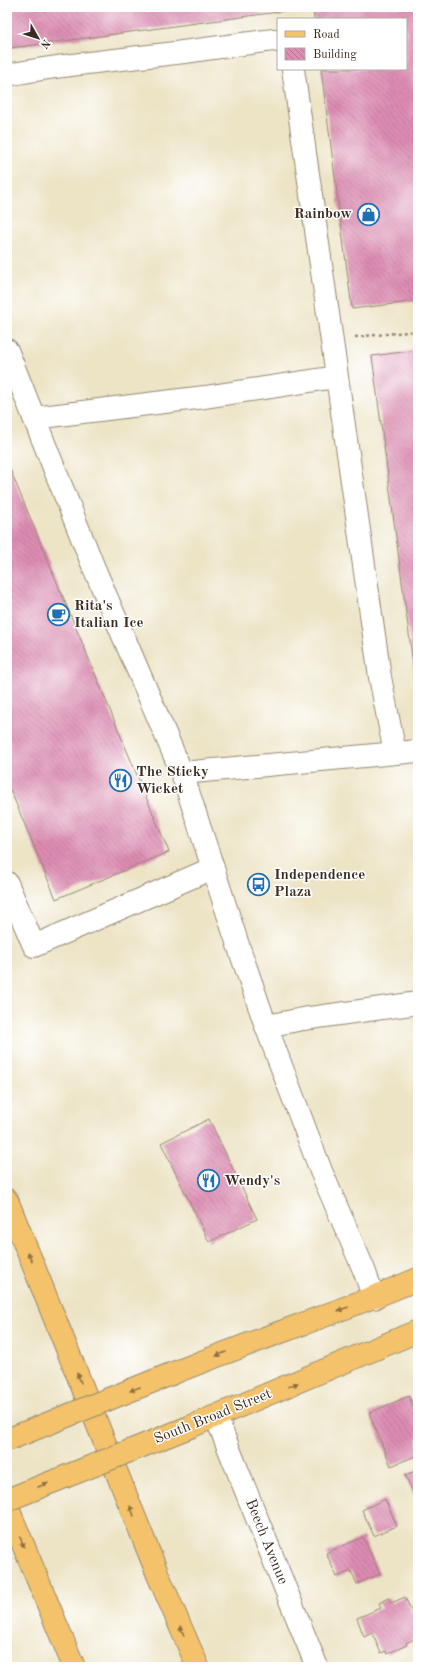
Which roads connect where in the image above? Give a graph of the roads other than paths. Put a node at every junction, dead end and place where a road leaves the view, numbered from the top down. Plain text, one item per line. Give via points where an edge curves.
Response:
1 (277, 41) edge
2 (293, 70) edge
3 (7, 75) edge
4 (7, 350) edge
5 (336, 377) junction
6 (34, 418) junction
7 (418, 751) edge
8 (395, 753) junction
9 (182, 773) junction
10 (213, 868) junction
11 (7, 882) edge
12 (416, 1009) edge
13 (266, 1026) junction
14 (7, 1200) edge
15 (418, 1279) edge
16 (374, 1298) junction
17 (418, 1332) edge
18 (216, 1417) junction
19 (7, 1440) edge
20 (7, 1500) edge
21 (7, 1506) edge
22 (74, 1667) edge
23 (198, 1667) edge
24 (317, 1667) edge

1 - 3 street via 90,62
2 - 5 street
4 - 6 street
5 - 6 street via 205,397
5 - 8 street via 380,677
6 - 9 street via 94,568
7 - 8 street
8 - 9 street
9 - 10 street
10 - 11 street via 34,946
10 - 13 street
12 - 13 street via 325,1016
13 - 16 street via 321,1171
23 -> 14 main road via 158,1575
15 - 16 main road
16 -> 19 main road, bridge via 225,1353
18 -> 17 main road, South Broad Street
20 -> 18 main road, South Broad Street, bridge
18 - 24 street, Beech Avenue
21 -> 22 main road

